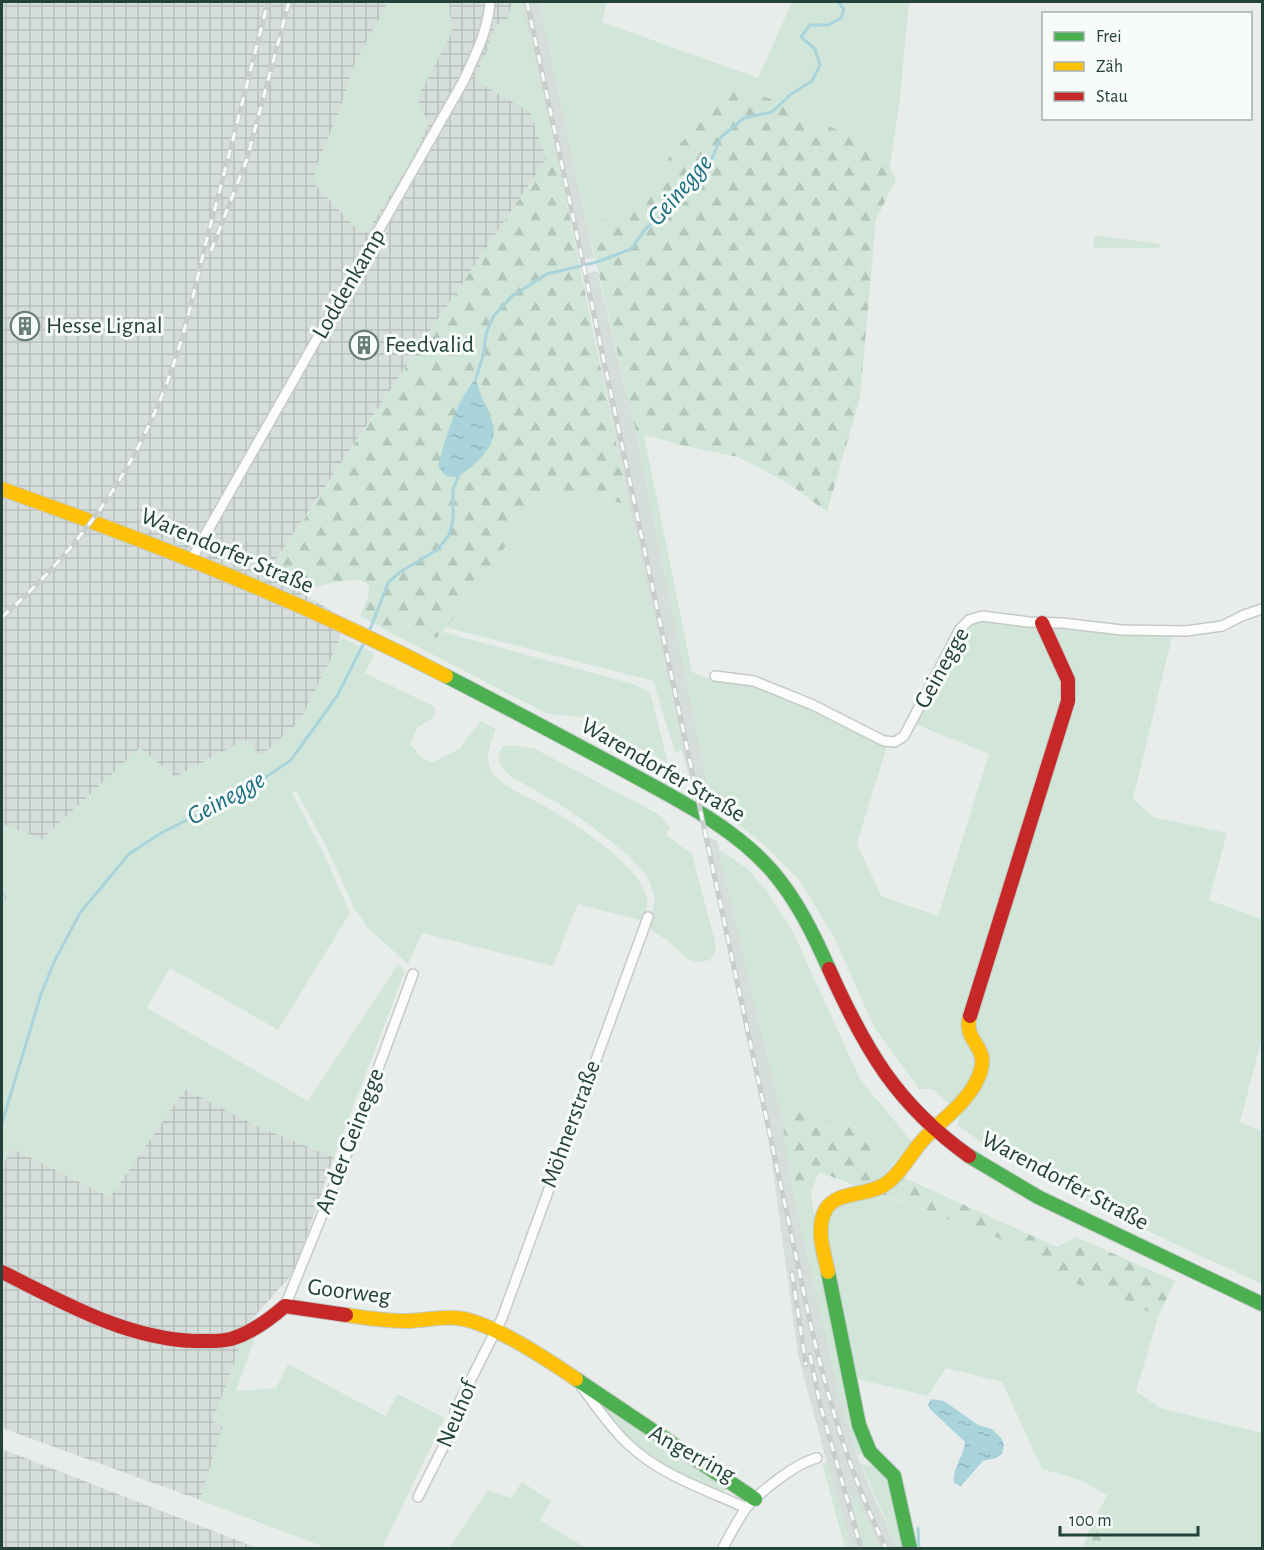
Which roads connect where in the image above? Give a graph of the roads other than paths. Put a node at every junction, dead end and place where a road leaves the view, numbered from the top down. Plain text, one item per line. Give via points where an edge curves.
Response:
1 (490, 2) edge
2 (2, 489) edge
3 (191, 560) junction
4 (1263, 609) edge
5 (1042, 623) junction
6 (1062, 623) junction
7 (1052, 641) junction
8 (715, 676) dead end
9 (648, 917) dead end
10 (413, 974) dead end
11 (934, 1129) junction
12 (2, 1272) edge
13 (1263, 1304) edge
14 (285, 1306) junction
15 (496, 1331) junction
16 (574, 1377) junction
17 (817, 1458) dead end
18 (418, 1497) dead end
19 (751, 1504) junction
20 (723, 1548) edge
21 (910, 1548) edge

1 - 3 street, Loddenkamp via 482,40 463,82
2 - 3 street, Warendorfer Straße
3 - 11 street, Warendorfer Straße via 397,651 703,814 750,849 775,874 807,920 867,1047 884,1073
4 - 6 street, Geinegge via 1222,626 1186,631 1122,630
5 - 6 street, Geinegge
5 - 7 street
5 - 8 street, Geinegge via 982,616 969,620 960,629 904,736 895,742 884,741 754,681
6 - 7 street
7 - 11 street via 1068,680 1068,701 968,1023 970,1038 982,1054 983,1064 966,1097
9 - 15 street, Möhnerstraße
10 - 14 street, An der Geinegge
11 - 13 street, Warendorfer Straße via 974,1162 1006,1181
11 - 21 street via 885,1184 833,1203 820,1228 859,1425 870,1452 889,1469 898,1485
12 - 14 street, Goorweg via 116,1326 186,1342 229,1340 267,1322
14 - 15 street, Goorweg via 388,1321 460,1318
15 - 16 street, Angerring
15 - 18 street, Neuhof via 455,1411 457,1420
16 - 19 street, Angerring
16 - 19 street, Angerring via 629,1445 654,1463 684,1480
17 - 19 street via 800,1463
19 - 20 street

